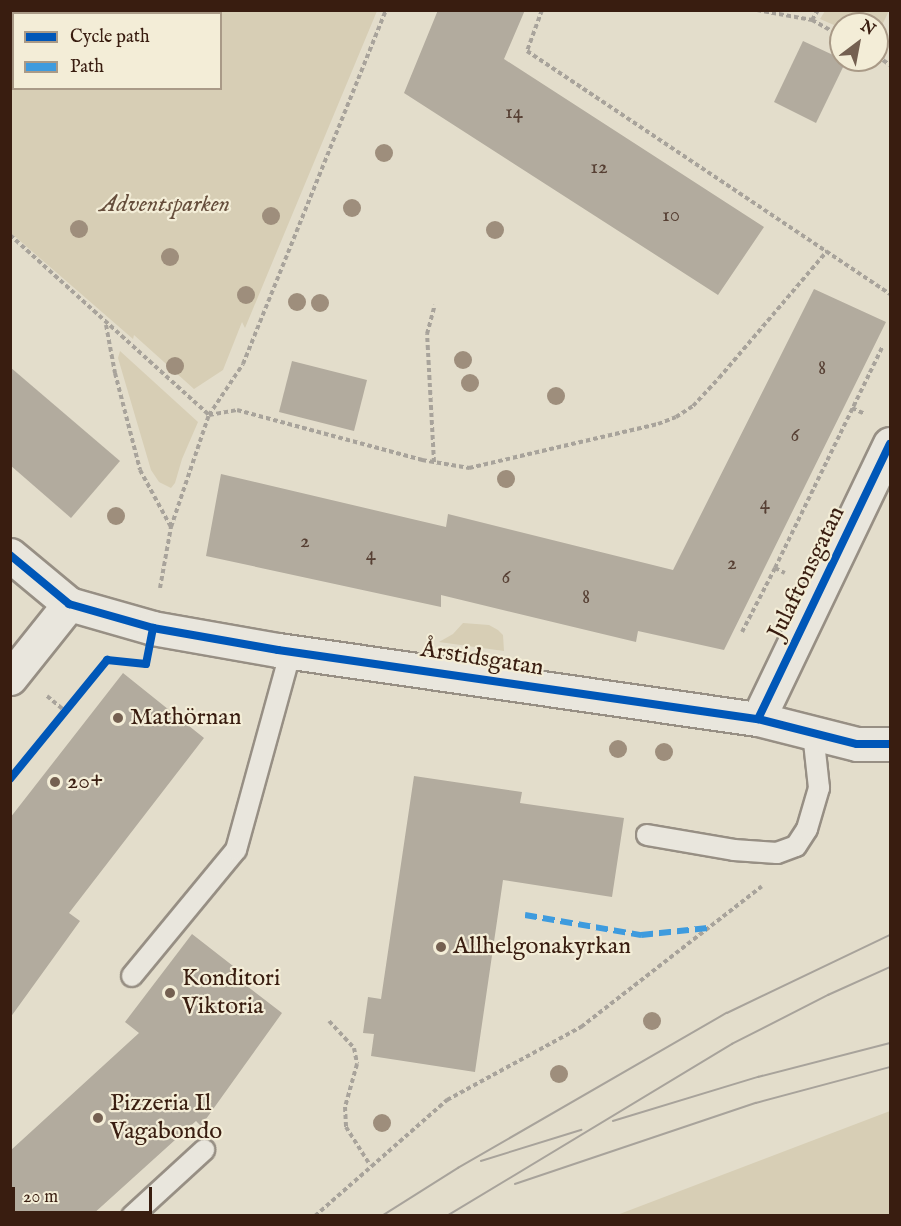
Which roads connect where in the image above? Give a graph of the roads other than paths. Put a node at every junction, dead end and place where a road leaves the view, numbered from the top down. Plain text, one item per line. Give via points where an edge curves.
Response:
1 (891, 444) edge
2 (10, 555) edge
3 (69, 604) junction
4 (291, 651) junction
5 (10, 678) edge
6 (758, 719) junction
7 (813, 733) junction
8 (891, 744) edge
9 (647, 835) dead end
10 (132, 976) dead end
11 (204, 1150) dead end
12 (132, 1215) edge

1 - 6 street, Julaftonsgatan
2 - 3 street
3 - 4 street, Årstidsgatan via 153,628
3 - 5 street
4 - 6 street, Årstidsgatan
4 - 10 lane via 236,850
6 - 7 street, Årstidsgatan
7 - 8 street, Årstidsgatan via 857,744
7 - 9 lane via 819,788 807,829 796,846 777,853 734,850
11 - 12 lane

